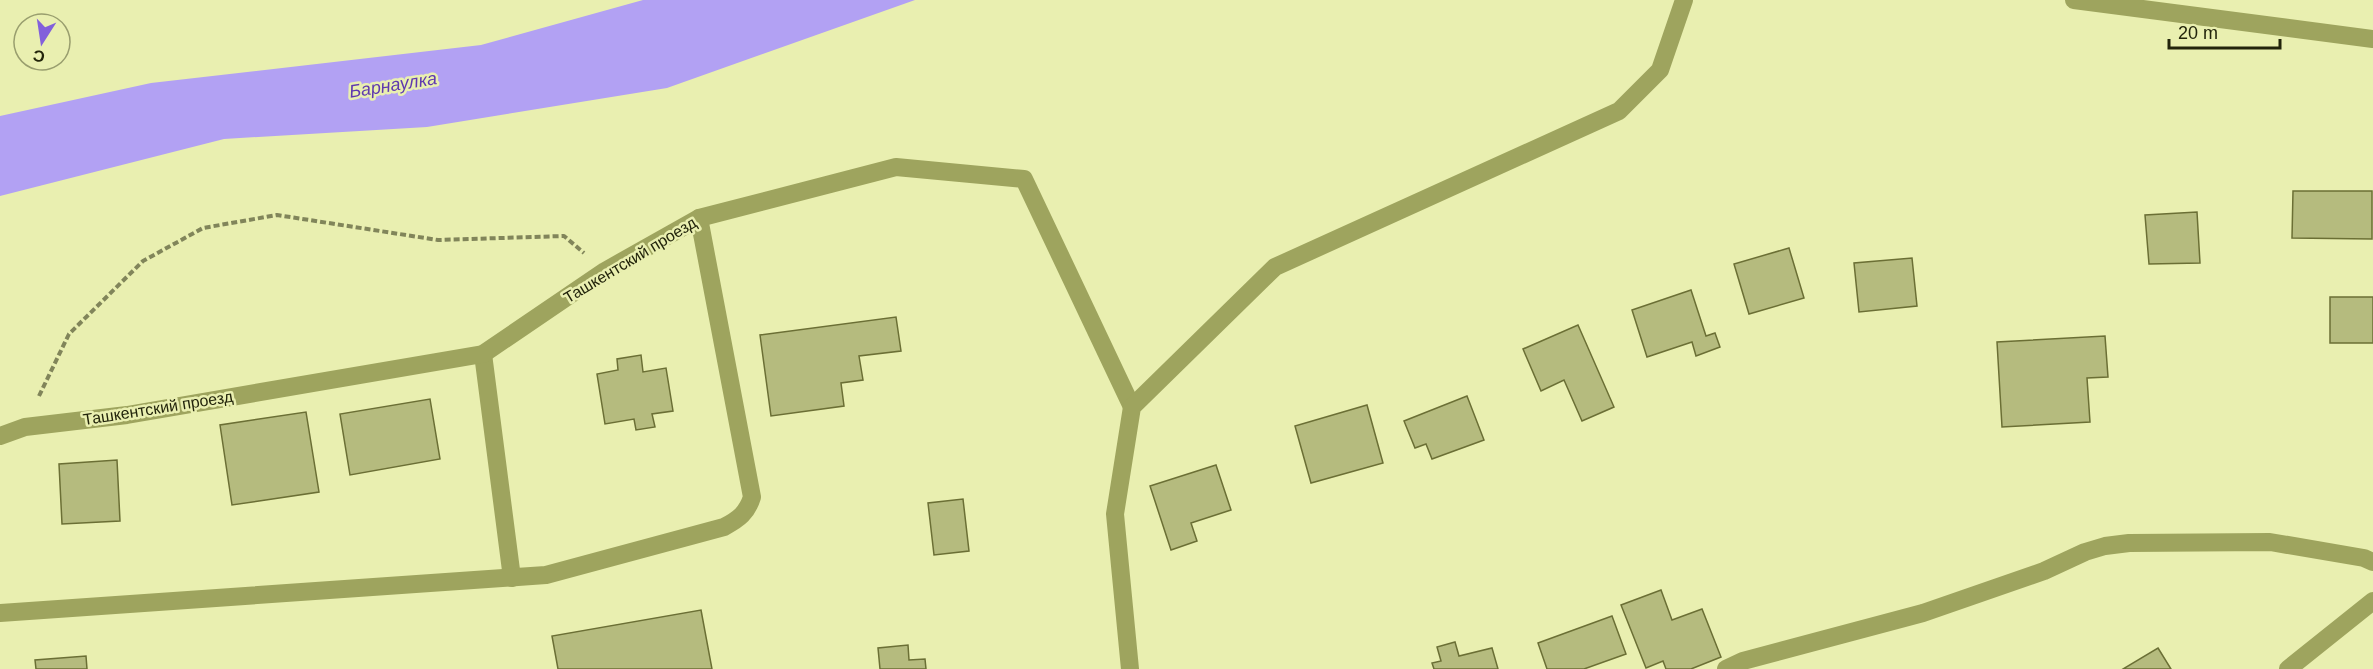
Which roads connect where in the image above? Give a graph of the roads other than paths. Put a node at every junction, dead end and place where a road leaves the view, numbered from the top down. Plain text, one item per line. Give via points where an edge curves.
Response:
1 (1684, 0) edge
2 (2074, 0) edge
3 (2373, 39) edge
4 (699, 218) junction
5 (483, 354) junction
6 (1132, 407) junction
7 (0, 436) edge
8 (2373, 562) edge
9 (512, 578) junction
10 (2373, 602) edge
11 (0, 613) edge
12 (1130, 669) edge
13 (1726, 669) edge
14 (2288, 669) edge

1 - 6 street via 1660,70 1619,111 1275,267
2 - 3 street
4 - 5 street, Ташкентский проезд via 605,271
4 - 6 street, Ташкентский проезд via 896,167 1024,179
4 - 9 street via 752,496 748,509 724,527 701,535 546,575
5 - 7 street, Ташкентский проезд via 127,415 25,427
5 - 9 street
6 - 12 street via 1115,514
8 - 13 street via 2270,542 2105,546 1923,613 1743,661
9 - 11 street
10 - 14 street

